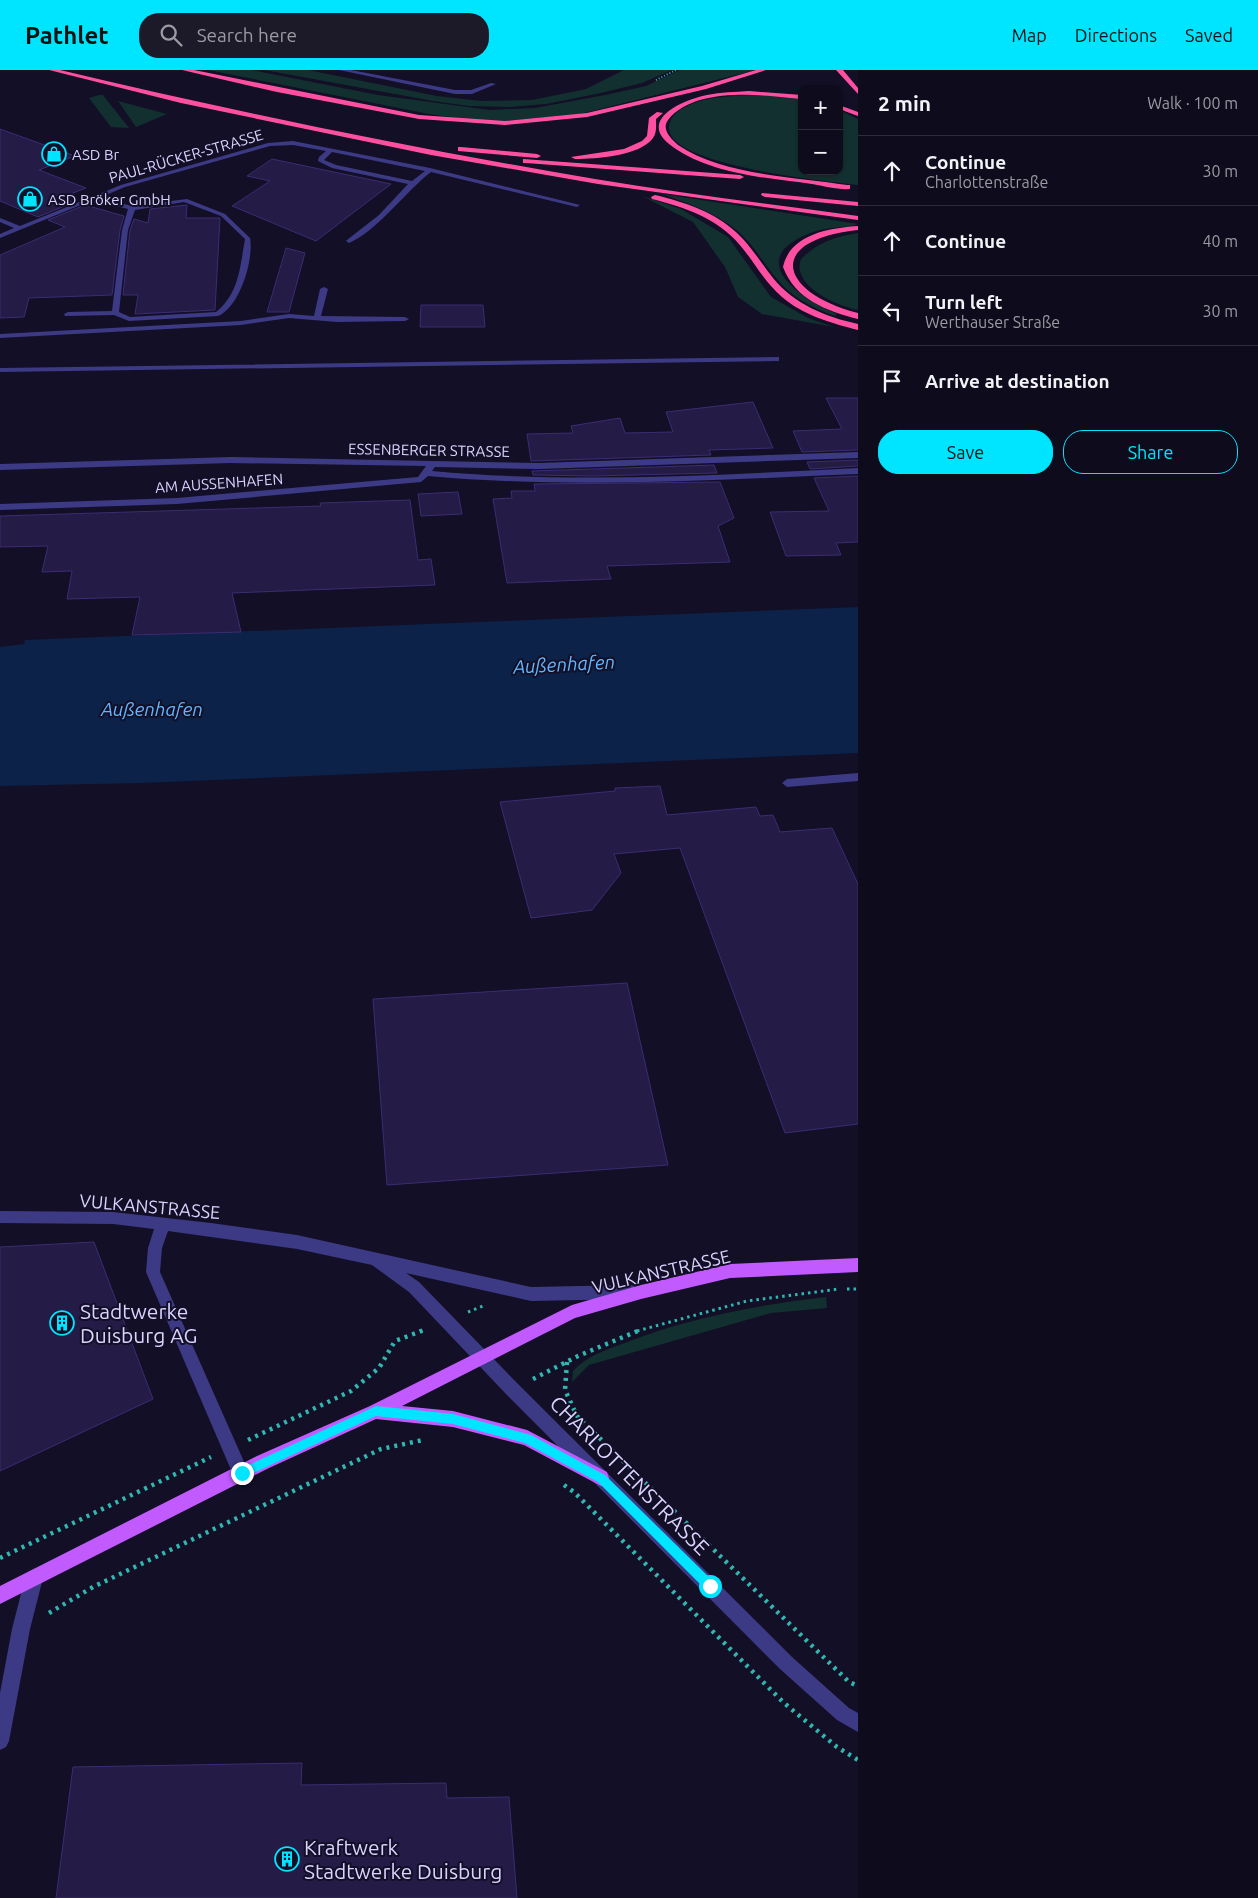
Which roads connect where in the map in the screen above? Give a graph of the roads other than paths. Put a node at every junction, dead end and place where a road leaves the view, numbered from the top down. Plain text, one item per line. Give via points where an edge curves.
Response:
1 (52, 70) edge
2 (80, 70) edge
3 (185, 70) edge
4 (342, 70) edge
5 (763, 70) edge
6 (839, 70) edge
7 (493, 84) dead end
8 (704, 88) junction
9 (858, 92) edge
10 (798, 97) edge
11 (843, 108) edge
12 (858, 114) edge
13 (458, 149) junction
14 (331, 150) junction
15 (520, 161) junction
16 (427, 169) junction
17 (598, 182) junction
18 (413, 183) junction
19 (846, 187) junction
20 (858, 189) edge
21 (735, 192) dead end
22 (754, 194) dead end
23 (92, 198) junction
24 (577, 204) dead end
25 (858, 204) edge
26 (132, 208) junction
27 (858, 218) edge
28 (0, 220) edge
29 (20, 228) junction
30 (858, 228) edge
31 (0, 236) edge
32 (349, 241) dead end
33 (324, 289) dead end
34 (115, 313) junction
35 (68, 314) dead end
36 (858, 316) edge
37 (317, 319) junction
38 (405, 319) dead end
39 (858, 327) edge
40 (0, 336) edge
41 (776, 359) dead end
42 (0, 370) edge
43 (858, 455) edge
44 (432, 465) junction
45 (0, 467) edge
46 (858, 471) edge
47 (426, 473) junction
48 (0, 507) edge
49 (858, 777) edge
50 (787, 783) dead end
51 (0, 1217) edge
52 (163, 1224) junction
53 (375, 1259) junction
54 (858, 1265) edge
55 (641, 1292) junction
56 (483, 1356) junction
57 (376, 1411) junction
58 (242, 1473) junction
59 (601, 1478) junction
60 (34, 1578) junction
61 (0, 1595) edge
62 (858, 1723) edge
63 (0, 1741) edge

1 - 17 highway via 108,85 430,153
2 - 13 highway via 196,97
3 - 8 highway via 419,117 486,122 587,115
4 - 7 street via 455,92 472,92
5 - 8 highway
6 - 9 highway
8 - 13 highway via 664,108 653,118 651,136 643,144 628,150 553,158
10 - 19 highway via 749,93 706,97 668,114 662,124 662,132 677,147 712,162
11 - 12 highway
13 - 15 highway
14 - 16 street, PAUL-RÜCKER-STRASSE
14 - 18 street via 321,161 334,167
14 - 23 street, PAUL-RÜCKER-STRASSE via 293,143 270,144
15 - 19 highway
15 - 21 highway
16 - 18 street
16 - 24 street, PAUL-RÜCKER-STRASSE
17 - 27 highway
17 - 39 highway via 668,200 722,225 741,241 775,286 791,300 822,316
18 - 32 street via 381,216
19 - 20 highway
22 - 25 highway
23 - 26 street
23 - 29 street, PAUL-RÜCKER-STRASSE
26 - 34 street via 125,230
26 - 34 street via 185,200 223,215 248,239 240,289 229,307 218,314 129,319
28 - 29 street
29 - 31 street, PAUL-RÜCKER-STRASSE
30 - 36 highway via 828,232 800,244 792,253 788,270 800,289 830,306
33 - 37 street
34 - 35 street
37 - 38 street
37 - 40 street via 289,316 242,323
41 - 42 street
43 - 44 street, ESSENBERGER STRASSE via 539,466
44 - 45 street, ESSENBERGER STRASSE via 231,460
44 - 47 street
46 - 47 street via 608,479 485,479
47 - 48 street, AM AUSSENHAFEN via 421,479 177,501
49 - 50 street
51 - 52 street, VULKANSTRASSE via 114,1218
52 - 53 street, VULKANSTRASSE via 297,1242
52 - 58 street via 155,1248 153,1272
53 - 55 street, VULKANSTRASSE via 531,1294
53 - 56 street, CHARLOTTENSTRASSE via 414,1286
54 - 55 main road, VULKANSTRASSE via 730,1272
55 - 56 main road, VULKANSTRASSE via 572,1312
56 - 57 main road, VULKANSTRASSE
56 - 59 street, CHARLOTTENSTRASSE
57 - 58 main road, VULKANSTRASSE
57 - 59 main road via 453,1419 527,1438
58 - 60 main road, VULKANSTRASSE
59 - 62 street, CHARLOTTENSTRASSE via 786,1663 843,1714
60 - 61 main road, VULKANSTRASSE
60 - 63 street

